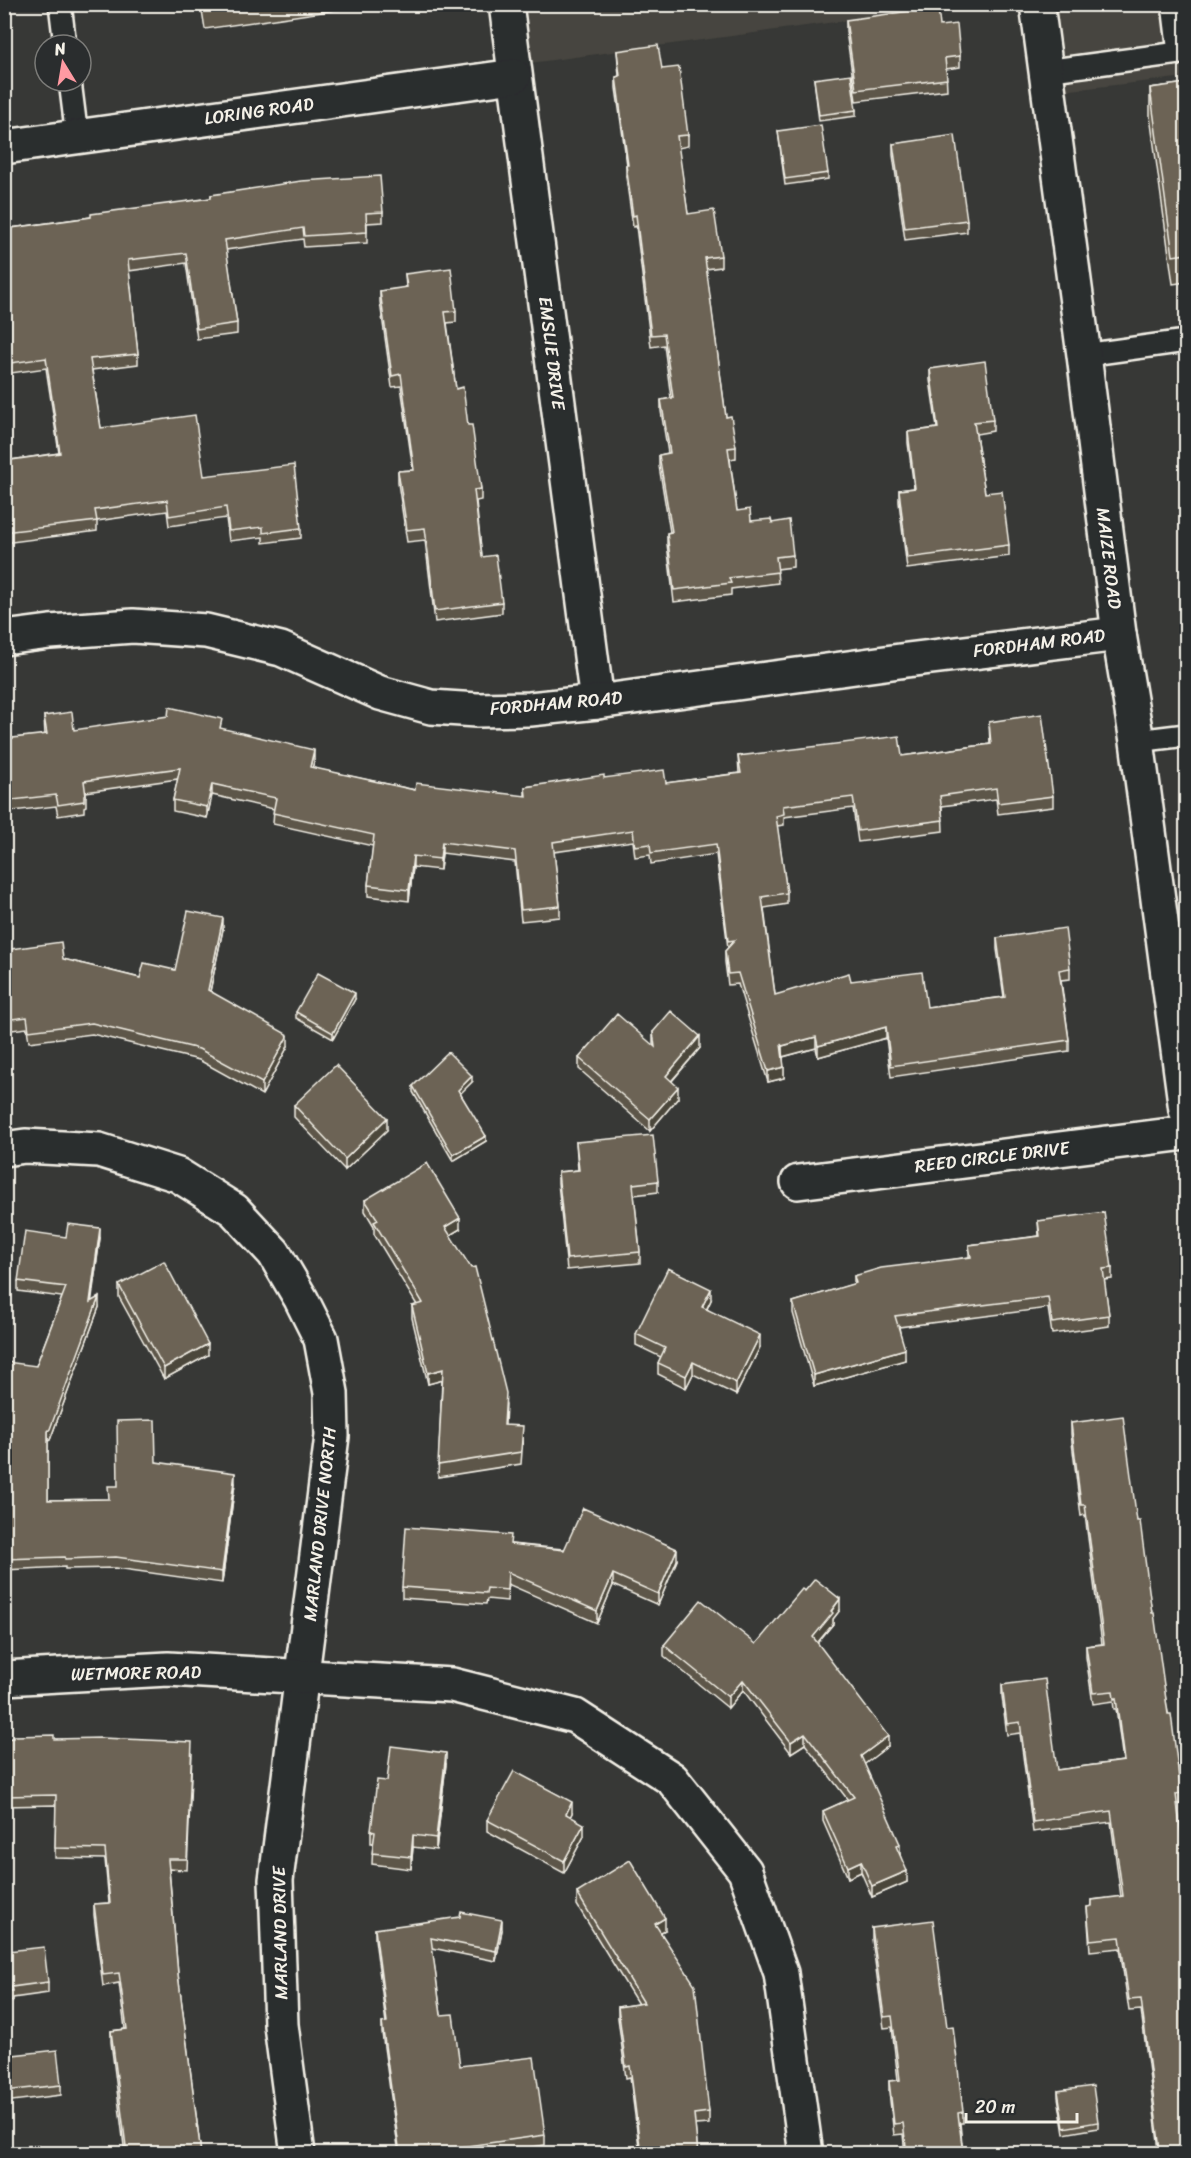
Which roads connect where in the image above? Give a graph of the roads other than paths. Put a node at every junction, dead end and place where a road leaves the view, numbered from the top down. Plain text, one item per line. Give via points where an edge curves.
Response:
1 (60, 4) edge
2 (506, 4) edge
3 (1037, 4) edge
4 (1173, 4) edge
5 (64, 33) edge
6 (1183, 52) edge
7 (1045, 71) junction
8 (514, 76) junction
9 (72, 93) edge
10 (77, 137) junction
11 (4, 147) edge
12 (1186, 341) edge
13 (1084, 355) junction
14 (1119, 633) junction
15 (4, 638) edge
16 (597, 702) junction
17 (1186, 735) edge
18 (1137, 741) junction
19 (1186, 1110) edge
20 (1186, 1133) edge
21 (4, 1149) edge
22 (798, 1182) dead end
23 (303, 1677) junction
24 (4, 1678) edge
25 (298, 2154) edge
26 (806, 2154) edge

1 - 5 lane
2 - 8 street, EMSLIE DRIVE
3 - 7 street, MAIZE ROAD
4 - 6 lane
6 - 7 lane
7 - 13 street, MAIZE ROAD
8 - 10 street, LORING ROAD
8 - 16 street, EMSLIE DRIVE
9 - 10 lane
10 - 11 street, LORING ROAD
12 - 13 lane
13 - 14 street, MAIZE ROAD
14 - 16 street, FORDHAM ROAD
14 - 18 street, MAIZE ROAD
15 - 16 street, FORDHAM ROAD via 133,626 206,631 282,649 380,693 431,707 530,710
17 - 18 lane
18 - 19 street, MAIZE ROAD
20 - 22 street, REED CIRCLE DRIVE
21 - 23 street, MARLAND DRIVE NORTH via 25,1146 99,1150 178,1175 234,1210 274,1253 301,1299 321,1339 331,1393 332,1436
23 - 24 street, WETMORE ROAD via 168,1669
23 - 25 street, MARLAND DRIVE via 276,1880 281,2025
23 - 26 street, WETMORE ROAD via 452,1685 575,1716 672,1779 745,1871 781,1973

